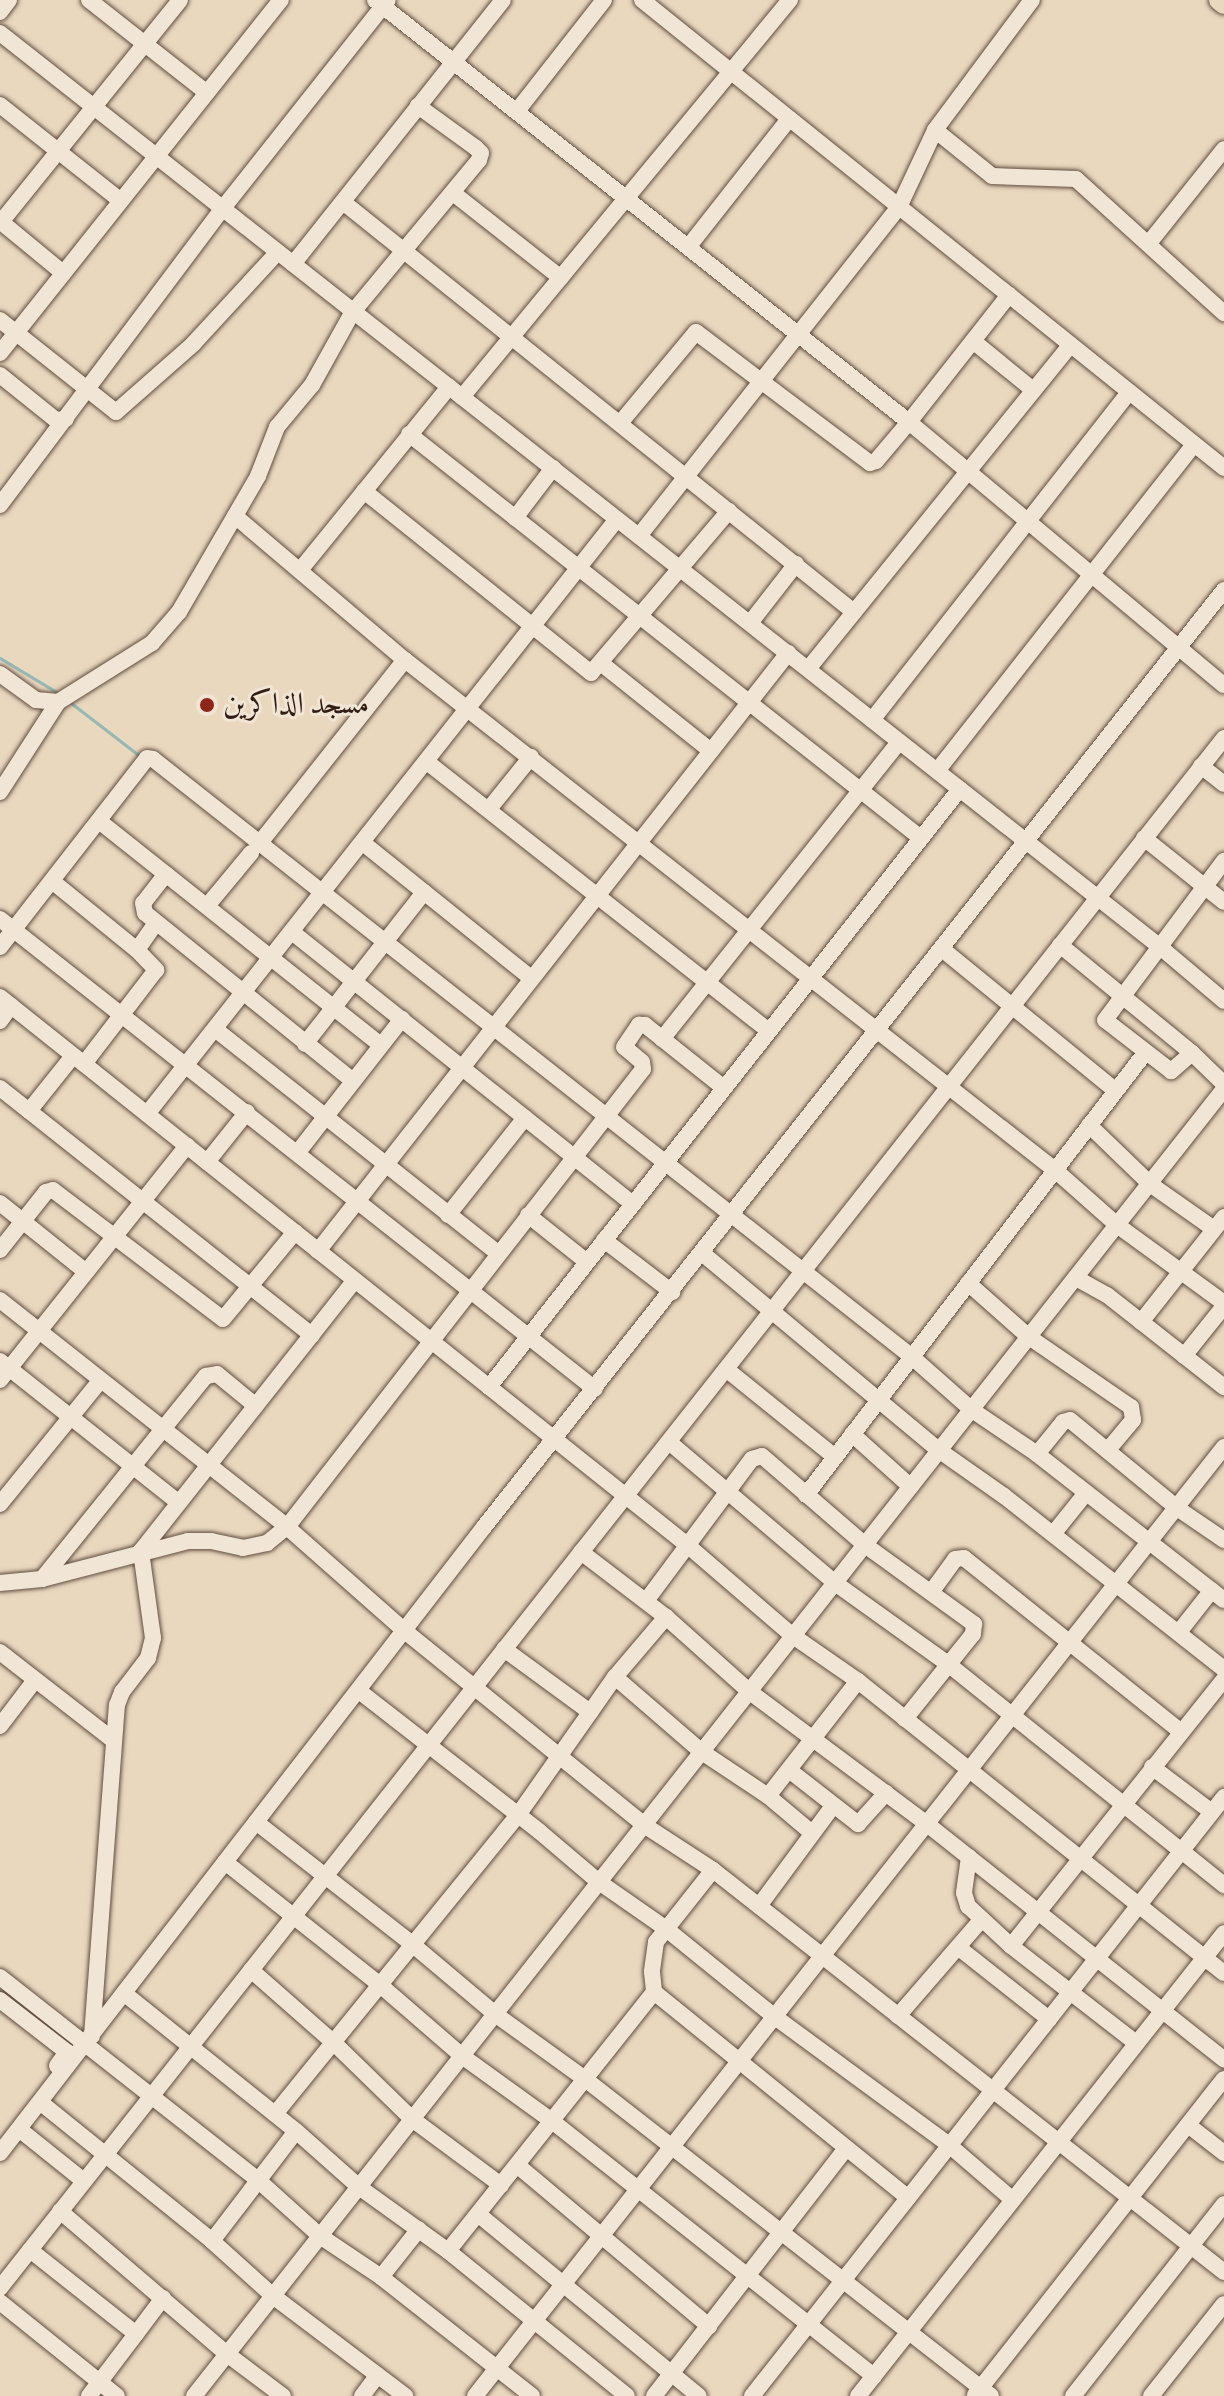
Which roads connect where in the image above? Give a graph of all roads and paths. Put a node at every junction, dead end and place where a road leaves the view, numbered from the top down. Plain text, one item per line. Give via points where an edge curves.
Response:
1 (9, 0) edge
2 (89, 0) edge
3 (180, 0) edge
4 (281, 0) edge
5 (503, 0) edge
6 (604, 0) edge
7 (790, 0) edge
8 (1032, 0) edge
9 (1219, 0) edge
10 (382, 2) edge
11 (648, 2) edge
12 (1224, 4) edge
13 (0, 12) edge
14 (0, 33) edge
15 (146, 44) junction
16 (453, 63) junction
17 (730, 71) junction
18 (207, 93) junction
19 (0, 105) edge
20 (418, 106) junction
21 (96, 109) junction
22 (517, 111) junction
23 (789, 119) junction
24 (935, 130) junction
25 (1224, 149) edge
26 (60, 153) junction
27 (156, 156) junction
28 (453, 193) junction
29 (628, 198) junction
30 (121, 201) junction
31 (343, 202) junction
32 (899, 207) junction
33 (223, 208) junction
34 (1, 222) edge
35 (1149, 243) junction
36 (689, 246) junction
37 (278, 252) junction
38 (405, 252) junction
39 (293, 264) junction
40 (63, 273) junction
41 (561, 278) junction
42 (1009, 295) junction
43 (352, 313) junction
44 (1224, 313) edge
45 (0, 320) edge
46 (16, 333) junction
47 (800, 334) junction
48 (513, 336) junction
49 (973, 341) junction
50 (1070, 345) junction
51 (0, 353) edge
52 (0, 375) edge
53 (762, 383) junction
54 (88, 390) junction
55 (1033, 390) junction
56 (455, 392) junction
57 (1129, 392) junction
58 (66, 419) junction
59 (621, 422) junction
60 (909, 422) junction
61 (409, 434) junction
62 (1194, 444) junction
63 (553, 468) junction
64 (1224, 468) edge
65 (968, 470) junction
66 (687, 476) junction
67 (364, 491) junction
68 (0, 505) edge
69 (729, 511) junction
70 (235, 516) junction
71 (515, 518) junction
72 (617, 519) junction
73 (1027, 520) junction
74 (639, 536) junction
75 (796, 564) junction
76 (577, 567) junction
77 (301, 569) junction
78 (681, 569) junction
79 (1090, 574) junction
80 (1224, 590) edge
81 (854, 612) junction
82 (1217, 612) edge
83 (641, 617) junction
84 (750, 623) junction
85 (530, 627) junction
86 (1179, 649) junction
87 (788, 653) junction
88 (405, 660) junction
89 (602, 664) junction
90 (808, 669) junction
91 (0, 674) edge
92 (1224, 685) edge
93 (58, 702) junction
94 (749, 704) junction
95 (468, 708) junction
96 (872, 720) junction
97 (1224, 738) edge
98 (899, 742) junction
99 (711, 751) junction
100 (531, 757) junction
101 (427, 762) junction
102 (1201, 766) junction
103 (937, 771) junction
104 (1224, 784) edge
105 (960, 789) junction
106 (860, 791) junction
107 (0, 792) edge
108 (489, 809) junction
109 (99, 821) junction
110 (921, 838) junction
111 (1144, 838) junction
112 (1026, 841) junction
113 (363, 843) junction
114 (639, 843) junction
115 (255, 848) junction
116 (1224, 861) edge
117 (166, 874) junction
118 (52, 881) junction
119 (1205, 886) junction
120 (424, 892) junction
121 (322, 894) junction
122 (598, 894) junction
123 (1097, 897) junction
124 (1224, 902) edge
125 (207, 906) junction
126 (156, 923) junction
127 (7, 924) edge
128 (748, 930) junction
129 (292, 932) junction
130 (385, 943) junction
131 (1060, 945) junction
132 (1159, 946) junction
133 (0, 947) edge
134 (942, 949) junction
135 (137, 950) junction
136 (271, 957) junction
137 (531, 978) junction
138 (811, 978) junction
139 (355, 982) junction
140 (708, 982) junction
141 (243, 993) junction
142 (1122, 995) junction
143 (1224, 1001) edge
144 (6, 1002) edge
145 (1012, 1004) junction
146 (333, 1007) junction
147 (122, 1015) junction
148 (402, 1019) junction
149 (0, 1021) edge
150 (215, 1029) junction
151 (493, 1029) junction
152 (878, 1030) junction
153 (769, 1031) junction
154 (662, 1039) junction
155 (305, 1044) junction
156 (381, 1045) junction
157 (1145, 1053) junction
158 (1192, 1053) junction
159 (78, 1060) junction
160 (186, 1064) junction
161 (462, 1067) junction
162 (353, 1081) junction
163 (948, 1086) junction
164 (1224, 1087) edge
165 (0, 1088) edge
166 (724, 1088) junction
167 (1115, 1090) junction
168 (29, 1111) junction
169 (247, 1112) junction
170 (147, 1114) junction
171 (325, 1117) junction
172 (605, 1117) junction
173 (525, 1118) junction
174 (1089, 1125) junction
175 (187, 1146) junction
176 (298, 1152) junction
177 (573, 1157) junction
178 (207, 1162) junction
179 (665, 1163) junction
180 (386, 1164) junction
181 (1055, 1170) junction
182 (1150, 1184) junction
183 (144, 1199) junction
184 (358, 1200) junction
185 (0, 1203) edge
186 (633, 1204) junction
187 (448, 1215) junction
188 (528, 1215) junction
189 (731, 1216) junction
190 (22, 1221) junction
191 (1219, 1223) edge
192 (1117, 1225) junction
193 (295, 1232) junction
194 (114, 1237) junction
195 (604, 1240) junction
196 (0, 1250) edge
197 (318, 1251) junction
198 (498, 1253) junction
199 (702, 1253) junction
200 (587, 1262) junction
201 (1182, 1270) junction
202 (802, 1271) junction
203 (86, 1272) junction
204 (1076, 1278) junction
205 (355, 1280) junction
206 (968, 1283) junction
207 (251, 1287) junction
208 (470, 1289) junction
209 (672, 1292) junction
210 (0, 1300) edge
211 (1224, 1304) edge
212 (773, 1309) junction
213 (1141, 1322) junction
214 (39, 1332) junction
215 (312, 1335) junction
216 (529, 1335) junction
217 (1029, 1337) junction
218 (430, 1340) junction
219 (1184, 1356) junction
220 (912, 1357) junction
221 (726, 1369) junction
222 (3, 1370) edge
223 (100, 1381) junction
224 (489, 1387) junction
225 (1224, 1387) edge
226 (595, 1389) junction
227 (879, 1399) junction
228 (256, 1406) junction
229 (972, 1410) junction
230 (70, 1417) junction
231 (163, 1430) junction
232 (852, 1434) junction
233 (555, 1440) junction
234 (669, 1442) junction
235 (1224, 1447) edge
236 (940, 1451) junction
237 (1107, 1451) junction
238 (1037, 1454) junction
239 (835, 1457) junction
240 (209, 1465) junction
241 (134, 1467) junction
242 (911, 1487) junction
243 (728, 1489) junction
244 (1086, 1493) junction
245 (3, 1494) edge
246 (806, 1495) junction
247 (625, 1496) junction
248 (178, 1502) junction
249 (1177, 1508) junction
250 (287, 1527) junction
251 (1053, 1534) junction
252 (1224, 1540) edge
253 (1149, 1542) junction
254 (686, 1544) junction
255 (865, 1545) junction
256 (141, 1551) junction
257 (581, 1552) junction
258 (42, 1579) junction
259 (0, 1583) edge
260 (835, 1583) junction
261 (1117, 1584) junction
262 (932, 1591) junction
263 (1218, 1595) edge
264 (646, 1601) junction
265 (666, 1617) junction
266 (406, 1632) junction
267 (1179, 1632) junction
268 (793, 1636) junction
269 (1069, 1645) junction
270 (504, 1649) junction
271 (0, 1652) edge
272 (948, 1664) junction
273 (1224, 1669) edge
274 (615, 1677) junction
275 (1224, 1679) edge
276 (35, 1680) junction
277 (858, 1681) junction
278 (475, 1686) junction
279 (359, 1691) junction
280 (750, 1692) junction
281 (590, 1712) junction
282 (1012, 1717) junction
283 (905, 1719) junction
284 (0, 1726) edge
285 (1181, 1732) junction
286 (814, 1738) junction
287 (113, 1740) junction
288 (428, 1745) junction
289 (702, 1752) junction
290 (562, 1756) junction
291 (1152, 1767) junction
292 (789, 1770) junction
293 (969, 1770) junction
294 (886, 1793) junction
295 (768, 1796) junction
296 (1224, 1797) edge
297 (1122, 1804) junction
298 (833, 1806) junction
299 (1212, 1812) junction
300 (518, 1815) junction
301 (256, 1822) junction
302 (927, 1824) junction
303 (644, 1825) junction
304 (812, 1833) junction
305 (1182, 1851) junction
306 (969, 1857) junction
307 (1081, 1859) junction
308 (225, 1862) junction
309 (713, 1870) junction
310 (325, 1876) junction
311 (599, 1882) junction
312 (1224, 1885) edge
313 (1139, 1905) junction
314 (759, 1906) junction
315 (1039, 1912) junction
316 (293, 1916) junction
317 (982, 1919) junction
318 (665, 1928) junction
319 (1224, 1933) edge
320 (412, 1944) junction
321 (1011, 1946) junction
322 (959, 1948) junction
323 (823, 1956) junction
324 (1204, 1957) junction
325 (1095, 1958) junction
326 (251, 1970) junction
327 (1224, 1973) edge
328 (0, 1977) edge
329 (379, 1984) junction
330 (654, 1992) junction
331 (1068, 1992) junction
332 (125, 1994) junction
333 (0, 2000) edge
334 (1163, 2010) junction
335 (495, 2014) junction
336 (898, 2016) junction
337 (775, 2017) junction
338 (1049, 2019) junction
339 (89, 2041) junction
340 (333, 2042) junction
341 (1136, 2043) junction
342 (190, 2046) junction
343 (462, 2056) junction
344 (1224, 2059) edge
345 (738, 2063) junction
346 (585, 2079) junction
347 (1224, 2079) edge
348 (994, 2091) junction
349 (151, 2096) junction
350 (40, 2102) junction
351 (275, 2114) junction
352 (412, 2119) junction
353 (552, 2121) junction
354 (1188, 2125) junction
355 (19, 2129) junction
356 (296, 2131) junction
357 (0, 2136) edge
358 (1059, 2140) junction
359 (949, 2145) junction
360 (672, 2147) junction
361 (845, 2150) junction
362 (0, 2153) edge
363 (1224, 2153) edge
364 (104, 2155) junction
365 (517, 2165) junction
366 (84, 2181) junction
367 (259, 2181) junction
368 (501, 2185) junction
369 (359, 2187) junction
370 (638, 2189) junction
371 (908, 2198) junction
372 (1131, 2198) junction
373 (1013, 2200) junction
374 (1224, 2204) edge
375 (60, 2211) junction
376 (478, 2214) junction
377 (419, 2229) junction
378 (782, 2233) junction
379 (320, 2236) junction
380 (602, 2236) junction
381 (212, 2241) junction
382 (1190, 2246) junction
383 (30, 2250) junction
384 (448, 2251) junction
385 (1224, 2272) edge
386 (748, 2276) junction
387 (381, 2277) junction
388 (843, 2280) junction
389 (564, 2283) junction
390 (0, 2288) edge
391 (273, 2296) junction
392 (163, 2298) junction
393 (0, 2302) edge
394 (1224, 2304) edge
395 (535, 2321) junction
396 (809, 2324) junction
397 (709, 2326) junction
398 (909, 2332) junction
399 (136, 2334) junction
400 (227, 2354) junction
401 (497, 2368) junction
402 (671, 2374) junction
403 (378, 2375) junction
404 (874, 2376) junction
405 (101, 2382) junction
406 (982, 2393) edge
407 (89, 2396) edge
408 (117, 2396) edge
409 (194, 2396) edge
410 (283, 2396) edge
411 (362, 2396) edge
412 (405, 2396) edge
413 (475, 2396) edge
414 (532, 2396) edge
415 (627, 2396) edge
416 (654, 2396) edge
417 (699, 2396) edge
418 (752, 2396) edge
419 (858, 2396) edge
420 (1073, 2396) edge
421 (1151, 2396) edge

1 - 13 street
2 - 15 street
3 - 15 street
4 - 18 street
5 - 16 street
6 - 22 street
7 - 17 street
8 - 24 street
9 - 12 main road
10 - 16 street
10 - 33 street
11 - 17 street
14 - 21 street
15 - 18 street
15 - 21 street
16 - 20 street
16 - 22 street
17 - 23 street
17 - 29 street
18 - 27 street
19 - 26 street
20 - 28 street via 481,153
20 - 31 street
21 - 26 street
21 - 27 street
22 - 29 street
23 - 32 street
23 - 36 street
24 - 32 street
24 - 35 street via 992,176 1076,179
25 - 35 street
26 - 30 street
26 - 34 street
27 - 30 street
27 - 33 street
28 - 38 street
28 - 41 street
29 - 36 street
29 - 41 street
30 - 40 street
31 - 38 street
31 - 39 street
32 - 42 street
32 - 47 street
33 - 37 street
33 - 54 street
34 - 40 street
35 - 44 street
36 - 47 street
37 - 39 street
37 - 54 street via 193,344 121,409 111,410
38 - 43 street
38 - 48 street
39 - 43 street
40 - 46 street
41 - 48 street
42 - 49 street
42 - 50 street
43 - 56 street
43 - 70 street via 312,385 277,427
45 - 46 street
46 - 51 street
46 - 54 street
47 - 53 street
47 - 60 street
48 - 56 street
48 - 59 street
49 - 55 street
49 - 60 street
50 - 55 street
50 - 57 street
52 - 58 street via 56,420
53 - 59 street via 696,332
53 - 60 street via 866,462 876,461
53 - 66 street
54 - 58 street
55 - 65 street
56 - 61 street
56 - 63 street
57 - 62 street
57 - 73 street
58 - 68 street
59 - 66 street
60 - 65 street
61 - 67 street
61 - 71 street
62 - 64 street
62 - 79 street
63 - 71 street
63 - 72 street
65 - 73 street
65 - 81 street
66 - 69 street
66 - 74 street
67 - 77 street
67 - 85 street
69 - 75 street
69 - 78 street
70 - 77 street
70 - 93 street via 179,612 152,643
71 - 76 street
72 - 74 street
72 - 76 street
73 - 79 street
73 - 96 street
74 - 78 street
75 - 81 street
75 - 84 street
76 - 83 street
76 - 85 street
77 - 88 street
78 - 83 street
78 - 84 street
79 - 86 street
79 - 103 street
80 - 82 street
81 - 90 street
82 - 86 street
83 - 89 street
83 - 94 street
84 - 87 street
85 - 89 street via 587,672
85 - 95 street
86 - 92 street
86 - 112 street
87 - 90 street
87 - 94 street
88 - 95 street
88 - 115 street
89 - 99 street
90 - 96 street
91 - 93 street via 36,700
93 - 107 street
94 - 99 street
94 - 106 street
95 - 100 street
95 - 101 street
96 - 98 street
97 - 102 street
98 - 103 street
98 - 106 street
99 - 114 street
100 - 108 street
100 - 114 street
101 - 108 street
101 - 113 street
102 - 104 street
102 - 111 street
103 - 105 street
105 - 110 street
105 - 112 street
106 - 110 street
106 - 128 street
108 - 122 street
109 - 115 street via 150,758
109 - 117 street
109 - 118 street
110 - 138 street
111 - 119 street
111 - 123 street
112 - 123 street
112 - 134 street
113 - 120 street
113 - 121 street
114 - 122 street
114 - 128 street
115 - 121 street
115 - 125 street
116 - 119 street
117 - 125 street
117 - 126 street via 143,903
118 - 127 street
118 - 135 street
119 - 124 street
119 - 132 street
120 - 130 street
120 - 137 street
121 - 129 street
121 - 130 street
122 - 137 street
122 - 140 street
123 - 131 street
123 - 132 street
125 - 136 street
126 - 135 street
126 - 141 street
127 - 133 street
127 - 147 street
128 - 138 street
128 - 140 street
129 - 136 street
129 - 139 street
130 - 139 street
130 - 151 street
131 - 142 street
131 - 145 street
132 - 142 street
132 - 143 street
134 - 145 street
134 - 152 street
135 - 147 street via 156,970
136 - 141 street
136 - 146 street
137 - 151 street
138 - 152 street
138 - 153 street
139 - 146 street
139 - 148 street
140 - 153 street
140 - 154 street
141 - 150 street
141 - 155 street
142 - 157 street via 1105,1020
142 - 158 street
144 - 149 street
144 - 159 street
145 - 163 street
145 - 167 street
146 - 155 street
146 - 156 street
147 - 159 street
147 - 160 street
148 - 156 street
148 - 161 street
150 - 160 street
150 - 171 street
151 - 161 street
151 - 172 street
152 - 163 street
152 - 189 street
153 - 166 street
154 - 166 street
154 - 172 street via 642,1024 624,1044 643,1069
155 - 162 street
156 - 162 street
157 - 158 street via 1171,1071
157 - 167 street
158 - 164 street
159 - 168 street
159 - 170 street
160 - 169 street
160 - 170 street
161 - 173 street
161 - 180 street
162 - 171 street
163 - 181 street
163 - 202 street
164 - 182 street
165 - 168 street
166 - 179 street
167 - 174 street
168 - 183 street
169 - 176 street
169 - 178 street
170 - 175 street
171 - 176 street
171 - 180 street
172 - 177 street
172 - 179 street
173 - 177 street
173 - 187 street
174 - 181 street
174 - 182 street
175 - 178 street
175 - 183 street
176 - 184 street
177 - 186 street
177 - 188 street
178 - 193 street
179 - 186 street
179 - 189 street
180 - 184 street
180 - 187 street
181 - 192 street
181 - 206 street
182 - 191 street
182 - 192 street
183 - 194 street
183 - 207 street
184 - 197 street
184 - 208 street
185 - 190 street
186 - 195 street
187 - 198 street
188 - 198 street
188 - 200 street
189 - 199 street
189 - 202 street
190 - 194 street via 53,1190
190 - 196 street
190 - 203 street
191 - 201 street
192 - 201 street
192 - 204 street
193 - 197 street
193 - 207 street
194 - 203 street
194 - 207 street via 219,1318 226,1317
195 - 200 street
195 - 209 street
197 - 205 street
198 - 208 street
199 - 209 street
199 - 212 street
200 - 216 street
201 - 211 street
201 - 213 street
202 - 212 street
202 - 220 street
203 - 214 street
204 - 213 street
204 - 217 street
205 - 215 street
205 - 218 street
206 - 217 street
206 - 220 street
207 - 215 street
208 - 216 street
208 - 218 street
209 - 226 street
210 - 214 street
211 - 219 street
212 - 221 street
212 - 227 street
213 - 219 street
214 - 222 street
214 - 223 street
215 - 228 street
216 - 224 street
216 - 226 street
217 - 229 street
217 - 237 street via 1131,1407 1133,1420
218 - 224 street
218 - 250 street
219 - 225 street
220 - 227 street
220 - 229 street
221 - 234 street
221 - 239 street
222 - 230 street
223 - 230 street
223 - 231 street
224 - 233 street
226 - 233 street
227 - 232 street
227 - 236 street
228 - 231 street via 212,1373
228 - 240 street
229 - 236 street
229 - 238 street
230 - 241 street
230 - 245 street
231 - 240 street
231 - 241 street
232 - 239 street
232 - 242 street
233 - 247 street
233 - 266 street
234 - 243 street
234 - 247 street
235 - 249 street
236 - 242 street
236 - 251 street
237 - 238 street via 1067,1419
237 - 249 street
238 - 244 street
239 - 246 street
240 - 248 street
240 - 250 street
241 - 248 street
241 - 258 street
242 - 255 street
243 - 246 street via 752,1459 762,1456
243 - 254 street
243 - 260 street
244 - 251 street
244 - 253 street
246 - 255 street
247 - 254 street
247 - 257 street
248 - 256 street
249 - 252 street
249 - 253 street
250 - 256 street via 261,1546 188,1541
250 - 266 street
251 - 261 street
253 - 261 street
253 - 263 street
254 - 264 street
254 - 268 street
255 - 260 street
255 - 262 street
256 - 258 street
256 - 287 street via 153,1623 151,1648 122,1692
257 - 264 street
257 - 270 street
258 - 259 street
260 - 268 street
260 - 272 street
261 - 267 street
261 - 269 street
262 - 269 street via 955,1559 964,1558
262 - 272 street via 975,1628
263 - 267 street
264 - 265 street
265 - 274 street
265 - 280 street
266 - 278 street
266 - 279 street
267 - 273 street
268 - 277 street
268 - 280 street
269 - 282 street
269 - 285 street
270 - 278 street
270 - 281 street
271 - 276 street
272 - 282 street
272 - 283 street
274 - 281 street
274 - 289 street
275 - 285 street
276 - 284 street
276 - 287 street
277 - 283 street
277 - 286 street
278 - 288 street
278 - 290 street
279 - 288 street
279 - 301 street
280 - 286 street
280 - 289 street
281 - 290 street
282 - 293 street
282 - 297 street
283 - 293 street
285 - 291 street
286 - 292 street
286 - 294 street
287 - 339 street
288 - 300 street
288 - 310 street
289 - 295 street
289 - 303 street
290 - 300 street
290 - 303 street
291 - 297 street
291 - 299 street
292 - 295 street
292 - 298 street
293 - 302 street
293 - 307 street
294 - 298 street via 860,1824
294 - 302 street
295 - 304 street
296 - 299 street
297 - 305 street
297 - 307 street
298 - 304 street
299 - 305 street
300 - 311 street
300 - 320 street
301 - 308 street
301 - 310 street
302 - 306 street
302 - 323 street
303 - 309 street
303 - 311 street
304 - 314 street
305 - 312 street
305 - 313 street
306 - 315 street
306 - 317 street via 965,1900
307 - 313 street
307 - 315 street
308 - 316 street
308 - 332 street
309 - 314 street
309 - 318 street
310 - 316 street
310 - 320 street
311 - 318 street
311 - 335 street
313 - 324 street
313 - 325 street
314 - 323 street
315 - 321 street
315 - 325 street
316 - 326 street
316 - 329 street
317 - 321 street
317 - 322 street
318 - 330 street via 654,1952
318 - 337 street
319 - 324 street
320 - 329 street
320 - 335 street
321 - 331 street
322 - 336 street
322 - 338 street
323 - 336 street
323 - 337 street
324 - 327 street
324 - 334 street
325 - 331 street
325 - 334 street
326 - 340 street
326 - 342 street
328 - 339 street
329 - 340 street
329 - 343 street
330 - 345 street
330 - 346 street
331 - 338 street
331 - 341 street
332 - 339 street
332 - 342 street
333 - 357 street via 67,2052
334 - 341 street
334 - 344 street
335 - 343 street
335 - 346 street
336 - 348 street
337 - 345 street
337 - 359 street
338 - 348 street
339 - 349 street
339 - 350 street
340 - 351 street
340 - 352 street
341 - 358 street
342 - 349 street
342 - 351 street
343 - 352 street
343 - 353 street
345 - 360 street
345 - 361 street
346 - 353 street
346 - 360 street
347 - 354 street
348 - 358 street
348 - 359 street
349 - 364 street
349 - 367 street
350 - 355 street
350 - 364 street
351 - 356 street
352 - 368 street
352 - 369 street
353 - 365 street
353 - 370 street
354 - 363 street
354 - 372 street
355 - 362 street
355 - 366 street
356 - 367 street
356 - 369 street
358 - 372 street
358 - 373 street
359 - 371 street
359 - 373 street
360 - 370 street
360 - 378 street
361 - 371 street
361 - 378 street
364 - 366 street
364 - 381 street
365 - 368 street
365 - 380 street
366 - 375 street
367 - 379 street
367 - 381 street
368 - 376 street
369 - 377 street
369 - 379 street
370 - 380 street
370 - 386 street
371 - 388 street
372 - 382 street
372 - 406 street
373 - 398 street
374 - 382 street
375 - 383 street
375 - 392 street
376 - 384 street
376 - 389 street
377 - 384 street
377 - 387 street
378 - 386 street
378 - 388 street
379 - 387 street
379 - 391 street
380 - 389 street
380 - 397 street
381 - 391 street
382 - 385 street
382 - 420 street
383 - 390 street
383 - 399 street
384 - 395 street
386 - 396 street
386 - 397 street
387 - 401 street
388 - 396 street
388 - 398 street
389 - 395 street
389 - 402 street
391 - 400 street
391 - 403 street
392 - 399 street
392 - 400 street
393 - 405 street
394 - 421 street
395 - 401 street
395 - 415 street
396 - 404 street
396 - 418 street
397 - 402 street
398 - 404 street
398 - 406 street
399 - 405 street
400 - 409 street
400 - 410 street
401 - 413 street
401 - 414 street
402 - 416 street
402 - 417 street
403 - 411 street
403 - 412 street
404 - 419 street
405 - 407 street
405 - 408 street

